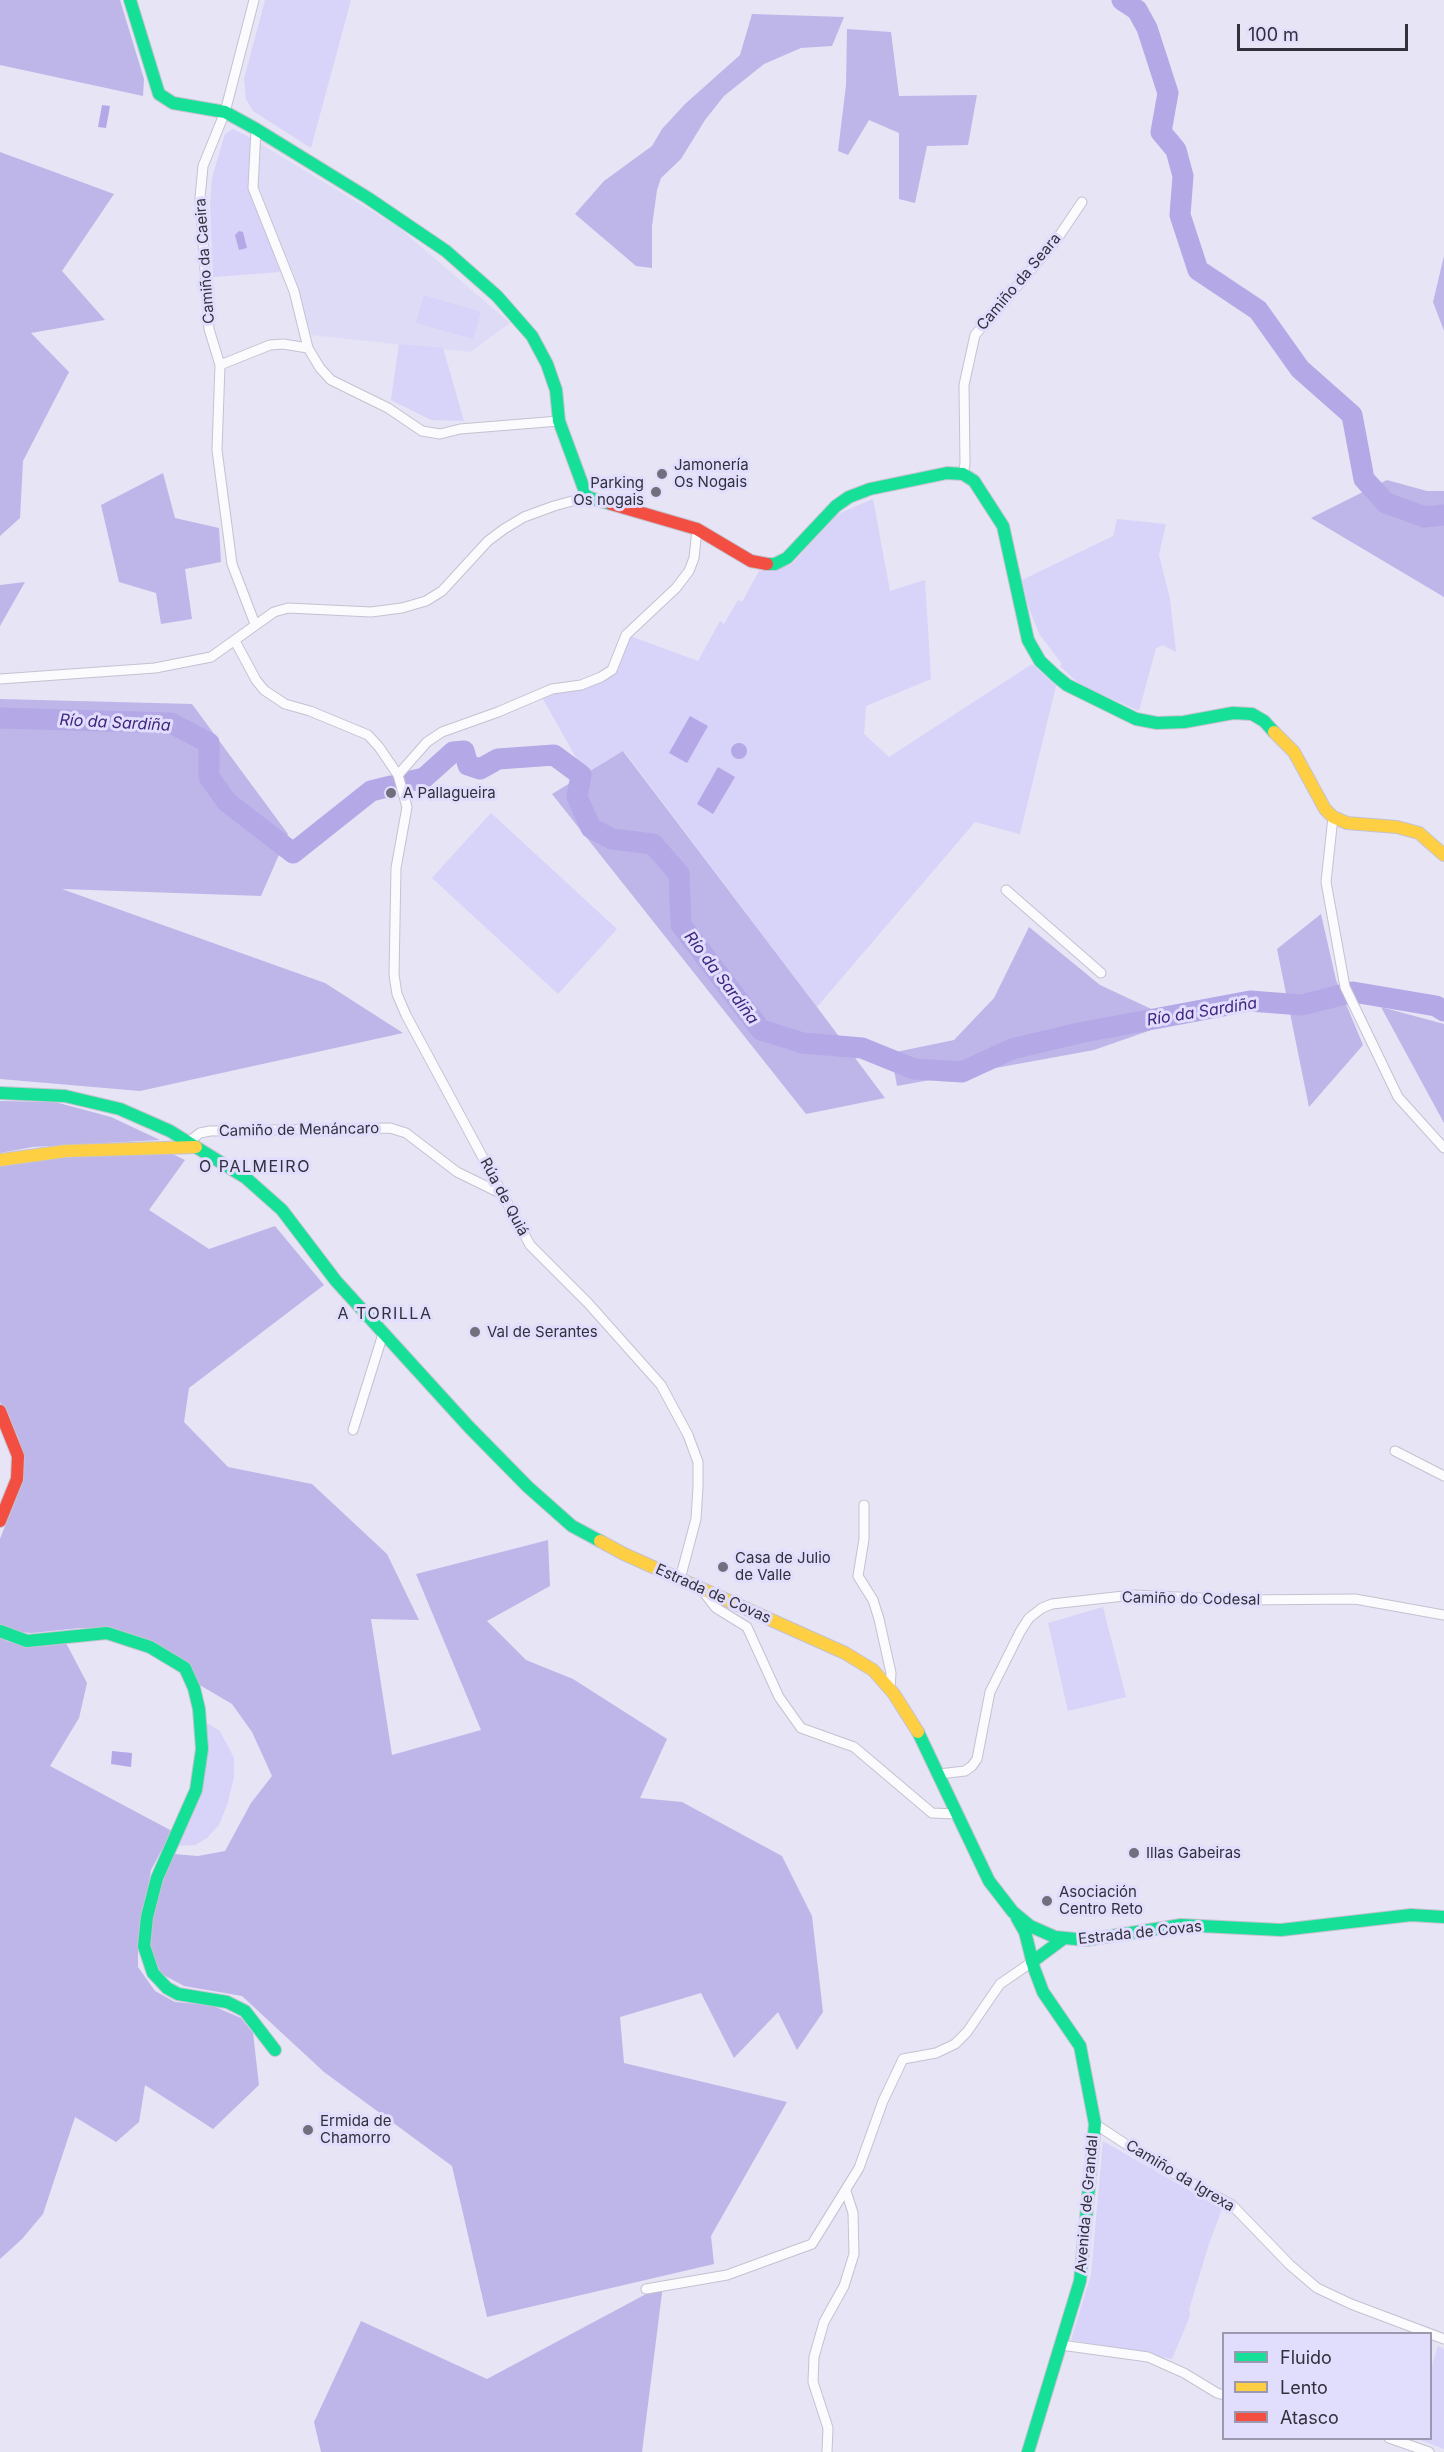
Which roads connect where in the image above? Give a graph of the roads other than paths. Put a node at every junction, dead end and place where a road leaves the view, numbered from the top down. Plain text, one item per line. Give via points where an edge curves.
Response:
1 (130, 0) edge
2 (254, 0) edge
3 (225, 112) junction
4 (256, 129) junction
5 (1082, 202) dead end
6 (308, 348) junction
7 (220, 364) junction
8 (560, 421) junction
9 (963, 474) junction
10 (587, 497) junction
11 (697, 529) junction
12 (255, 624) junction
13 (236, 641) junction
14 (0, 679) edge
15 (398, 775) junction
16 (1333, 817) junction
17 (1444, 855) edge
18 (1006, 890) dead end
19 (1101, 973) dead end
20 (0, 1093) edge
21 (192, 1145) junction
22 (1444, 1148) edge
23 (0, 1160) edge
24 (502, 1194) junction
25 (383, 1334) junction
26 (0, 1411) edge
27 (353, 1430) dead end
28 (1395, 1451) dead end
29 (1444, 1476) edge
30 (864, 1505) dead end
31 (0, 1521) edge
32 (680, 1579) junction
33 (700, 1588) junction
34 (1444, 1618) edge
35 (0, 1631) edge
36 (890, 1688) junction
37 (939, 1774) junction
38 (956, 1814) junction
39 (1013, 1912) junction
40 (1444, 1917) edge
41 (1041, 1932) junction
42 (1063, 1939) junction
43 (1032, 1962) junction
44 (275, 2050) dead end
45 (1095, 2124) junction
46 (846, 2191) junction
47 (646, 2289) dead end
48 (1425, 2332) edge
49 (1061, 2345) junction
50 (1222, 2394) edge
51 (1392, 2440) edge
52 (827, 2452) edge
53 (1028, 2452) edge
54 (1429, 2452) edge

1 - 3 street via 159,94 173,103
2 - 3 street, Camiño da Caeira
3 - 4 street
3 - 7 street, Camiño da Caeira via 203,166 200,198 208,329
4 - 6 street via 253,188 294,291
4 - 8 street via 446,251 497,296 532,336 547,364
5 - 9 street, Camiño da Seara via 1055,242 975,335 963,385
6 - 7 street via 270,345
6 - 8 street via 331,380 388,408 422,431 440,434
7 - 12 street, Camiño da Caeira via 217,450 232,564
8 - 10 street
9 - 11 street via 947,473 849,497 787,558 775,564 751,561
9 - 16 street via 974,481 1003,526 1028,640 1040,661 1056,676 1136,719 1184,722 1233,713 1252,714 1294,752
10 - 11 street
10 - 12 street via 544,509 504,529 442,591 426,601 402,609 371,612 288,608
11 - 15 street via 689,571 626,635 612,670 581,685 552,689 442,732
12 - 13 street
13 - 14 street via 211,657 155,668
13 - 15 street, Rúa de Quiá via 264,690 285,704 368,735
15 - 24 street, Rúa de Quiá via 407,807 396,868 397,994
16 - 17 street via 1347,823 1419,833
16 - 22 street via 1326,882 1345,987 1398,1097
18 - 19 street
20 - 21 street, Estrada de Covas via 65,1096 120,1109 147,1119
21 - 23 street via 66,1151
21 - 24 street, Camiño de Menáncaro via 200,1133 210,1131 390,1128 406,1133 457,1172
21 - 25 street, Estrada de Covas via 246,1178 272,1200
24 - 32 street, Rúa de Quiá via 530,1245 588,1303 661,1386 688,1435 698,1462 698,1486 696,1519
25 - 27 street
25 - 32 street, Estrada de Covas via 468,1427 572,1526
26 - 31 street via 18,1456 16,1479
28 - 29 street
30 - 36 street via 858,1576 879,1619 891,1673
32 - 33 street, Estrada de Covas
33 - 36 street, Estrada de Covas via 845,1653 873,1670
33 - 38 street via 716,1608 747,1627 779,1696 801,1728 854,1747 932,1813
34 - 37 street, Camiño do Codesal via 1354,1599 1243,1600 1133,1595 1052,1604 1029,1618 990,1692 977,1759 965,1771
35 - 44 street via 27,1641 107,1634 150,1647 184,1668 199,1709 202,1749 196,1790 157,1878 144,1946 153,1973 167,1988 178,1994 227,2002 245,2011
36 - 37 street, Estrada de Covas
37 - 38 street, Estrada de Covas
38 - 39 street, Estrada de Covas via 989,1881
39 - 41 street, Estrada de Covas
39 - 43 street, Avenida de Grandal via 1025,1932
40 - 42 street, Estrada de Covas via 1411,1915 1281,1930 1181,1925 1086,1940
41 - 42 street, Estrada de Covas
41 - 43 street
42 - 43 street
43 - 45 street, Avenida de Grandal via 1043,1992 1080,2046
43 - 46 street via 1000,1984 955,2044 936,2053 903,2059
45 - 48 street, Camiño da Igrexa via 1156,2164 1231,2204 1317,2288
45 - 49 street, Avenida de Grandal via 1080,2281
46 - 47 street via 812,2244 727,2275
46 - 52 street via 853,2213 854,2254 844,2286 824,2322 814,2357 813,2382 828,2428
49 - 50 street via 1148,2357
49 - 53 street, Avenida de Grandal
51 - 54 street

